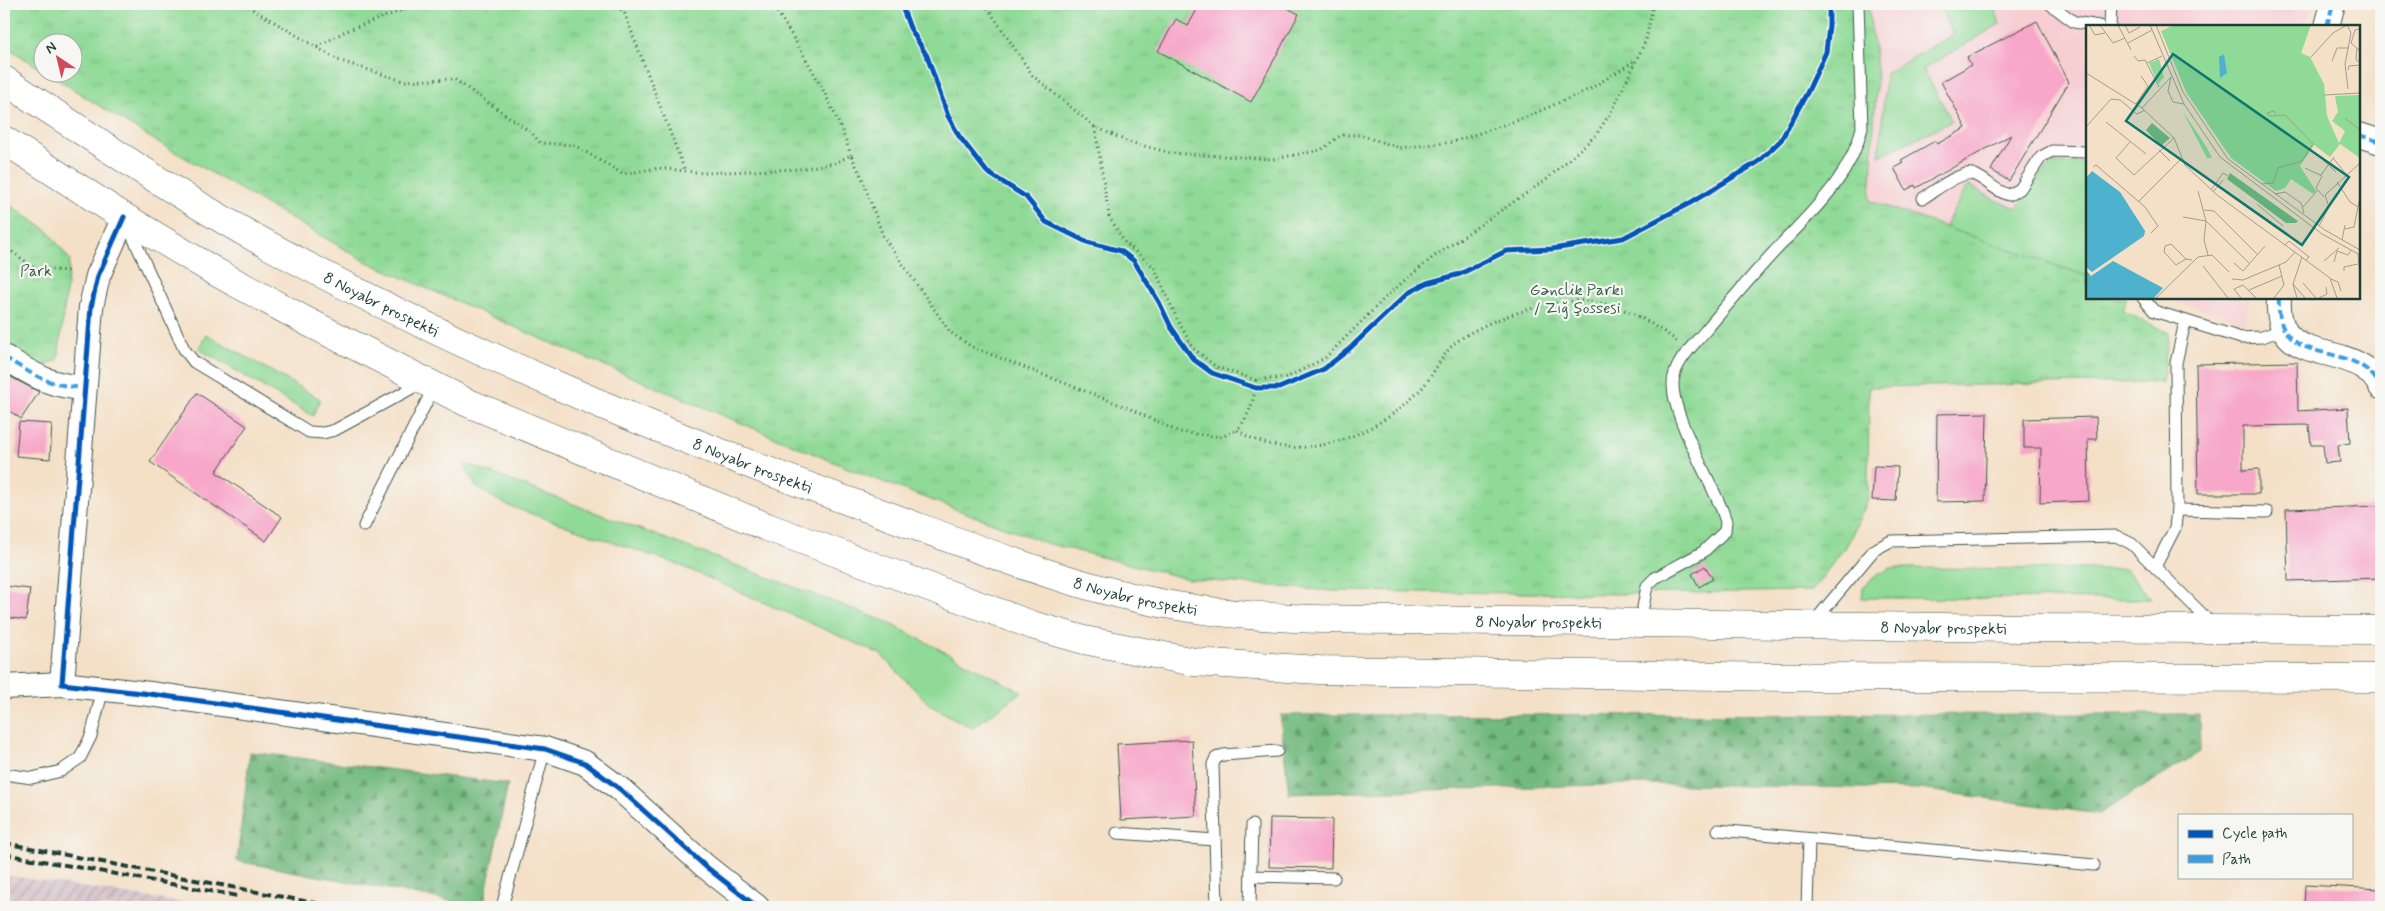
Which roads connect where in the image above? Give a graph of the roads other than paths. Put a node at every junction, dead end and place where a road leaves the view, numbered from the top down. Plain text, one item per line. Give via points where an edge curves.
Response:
1 (1858, 4) edge
2 (2050, 4) edge
3 (2111, 4) edge
4 (2333, 4) edge
5 (2093, 25) edge
6 (2110, 25) edge
7 (2327, 25) edge
8 (4, 80) edge
9 (2360, 135) edge
10 (4, 140) edge
11 (2381, 142) edge
12 (2086, 152) edge
13 (1923, 198) dead end
14 (124, 217) junction
15 (2144, 299) edge
16 (2280, 299) edge
17 (2185, 322) junction
18 (2284, 329) junction
19 (4, 357) edge
20 (428, 384) junction
21 (2381, 387) edge
22 (84, 388) junction
23 (2177, 510) junction
24 (2267, 512) dead end
25 (364, 526) dead end
26 (2155, 567) junction
27 (1640, 622) junction
28 (1810, 627) junction
29 (2217, 629) junction
30 (2381, 630) edge
31 (2381, 678) edge
32 (62, 684) junction
33 (4, 687) edge
34 (103, 688) junction
35 (545, 749) junction
36 (1277, 751) dead end
37 (4, 774) edge
38 (1252, 825) dead end
39 (1718, 830) dead end
40 (1117, 832) dead end
41 (1215, 840) junction
42 (1809, 840) junction
43 (2094, 865) dead end
44 (1251, 876) junction
45 (1334, 878) dead end
46 (749, 905) edge
47 (502, 907) edge
48 (1217, 907) edge
49 (1250, 907) edge
50 (1807, 907) edge

1 - 27 lane via 1862,128 1848,167 1685,356 1673,382 1678,412 1722,510 1725,531 1703,552 1655,578 1647,586
2 - 5 lane via 2074,22
3 - 6 lane
4 - 7 street
8 - 27 highway, 8 Noyabr prospekti via 244,232 488,356 791,481 1052,576 1168,605 1263,617
9 - 11 street
10 - 14 highway
12 - 13 lane via 2052,151 2041,158 2020,190 2009,195 1998,192 1974,174 1963,173
14 - 20 highway via 214,270
14 - 20 lane via 184,349 194,362 309,432 335,430
14 - 22 street via 98,276 91,307
15 - 17 lane via 2154,311
16 - 18 street
17 - 18 lane via 2241,338 2262,337
17 - 23 lane via 2176,363
18 - 21 street via 2297,344 2364,367
19 - 22 street via 41,380
20 - 25 lane
20 - 31 highway via 767,527 1032,625 1084,640 1194,662 1319,670 1762,677
22 - 32 street
23 - 24 lane
23 - 26 lane via 2174,528
26 - 28 lane via 2132,544 2116,536 1891,541 1874,550
26 - 29 lane
27 - 28 highway, 8 Noyabr prospekti
28 - 29 highway, 8 Noyabr prospekti
29 - 30 highway, 8 Noyabr prospekti
32 - 33 street
32 - 34 street
34 - 35 street
34 - 37 lane via 91,736 80,758 61,771 32,778
35 - 46 street via 585,763 621,790
35 - 47 lane
36 - 41 lane via 1216,758 1213,764
38 - 44 lane
39 - 42 lane
40 - 41 lane
41 - 48 lane
42 - 43 lane
42 - 50 lane
44 - 45 lane
44 - 49 lane

